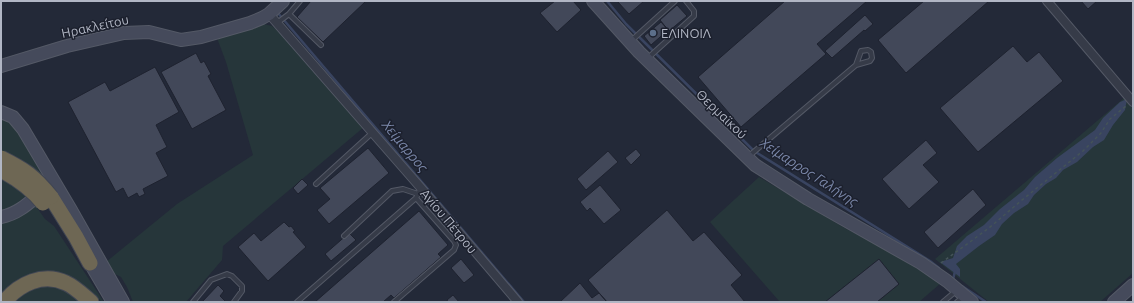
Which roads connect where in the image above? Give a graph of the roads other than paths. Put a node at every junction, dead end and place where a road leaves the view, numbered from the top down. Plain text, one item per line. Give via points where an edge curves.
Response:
1 (283, 1) edge
2 (300, 1) edge
3 (593, 1) edge
4 (675, 1) edge
5 (686, 1) edge
6 (1047, 1) edge
7 (289, 14) junction
8 (273, 18) junction
9 (630, 43) junction
10 (321, 45) dead end
11 (646, 60) junction
12 (856, 65) junction
13 (1, 66) edge
14 (1132, 99) edge
15 (1, 112) edge
16 (372, 132) junction
17 (1, 158) edge
18 (747, 158) junction
19 (1, 170) edge
20 (54, 181) junction
21 (316, 184) dead end
22 (419, 193) junction
23 (47, 200) junction
24 (1, 218) edge
25 (344, 236) dead end
26 (90, 263) joint
27 (1133, 286) edge
28 (963, 297) edge
29 (4, 302) edge
30 (91, 302) edge
31 (113, 302) edge
32 (123, 302) edge
33 (193, 302) edge
34 (234, 302) edge
35 (297, 302) edge
36 (394, 302) edge
37 (518, 302) edge
38 (943, 302) edge
39 (1114, 302) edge

1 - 8 street, Ηρακλείτου
2 - 7 lane
3 - 9 street, Θερμαϊκού
4 - 9 lane
5 - 11 lane via 694,10 694,16
6 - 14 street
7 - 8 lane
7 - 10 lane
8 - 13 street, Ηρακλείτου via 185,40 148,32 114,34
8 - 16 street, Αγίου Πέτρου
9 - 11 street, Θερμαϊκού
11 - 18 street, Θερμαϊκού
12 - 12 lane via 870,61 871,52 861,51
12 - 18 lane
15 - 20 street via 13,117 22,126
16 - 21 lane
16 - 22 street, Αγίου Πέτρου
17 - 23 highway, bridge via 36,180
18 - 28 street, Θερμαϊκού via 808,199 931,270
19 - 23 highway, bridge
20 - 24 street via 19,210
20 - 32 street
22 - 25 lane via 403,189 392,191
22 - 35 lane
22 - 36 lane via 456,246
22 - 37 street, Αγίου Πέτρου
23 - 26 highway via 82,256
26 - 31 street
27 - 39 street
28 - 38 lane
29 - 30 highway via 27,283 47,279 67,283
33 - 34 lane via 211,280 228,274 242,289

